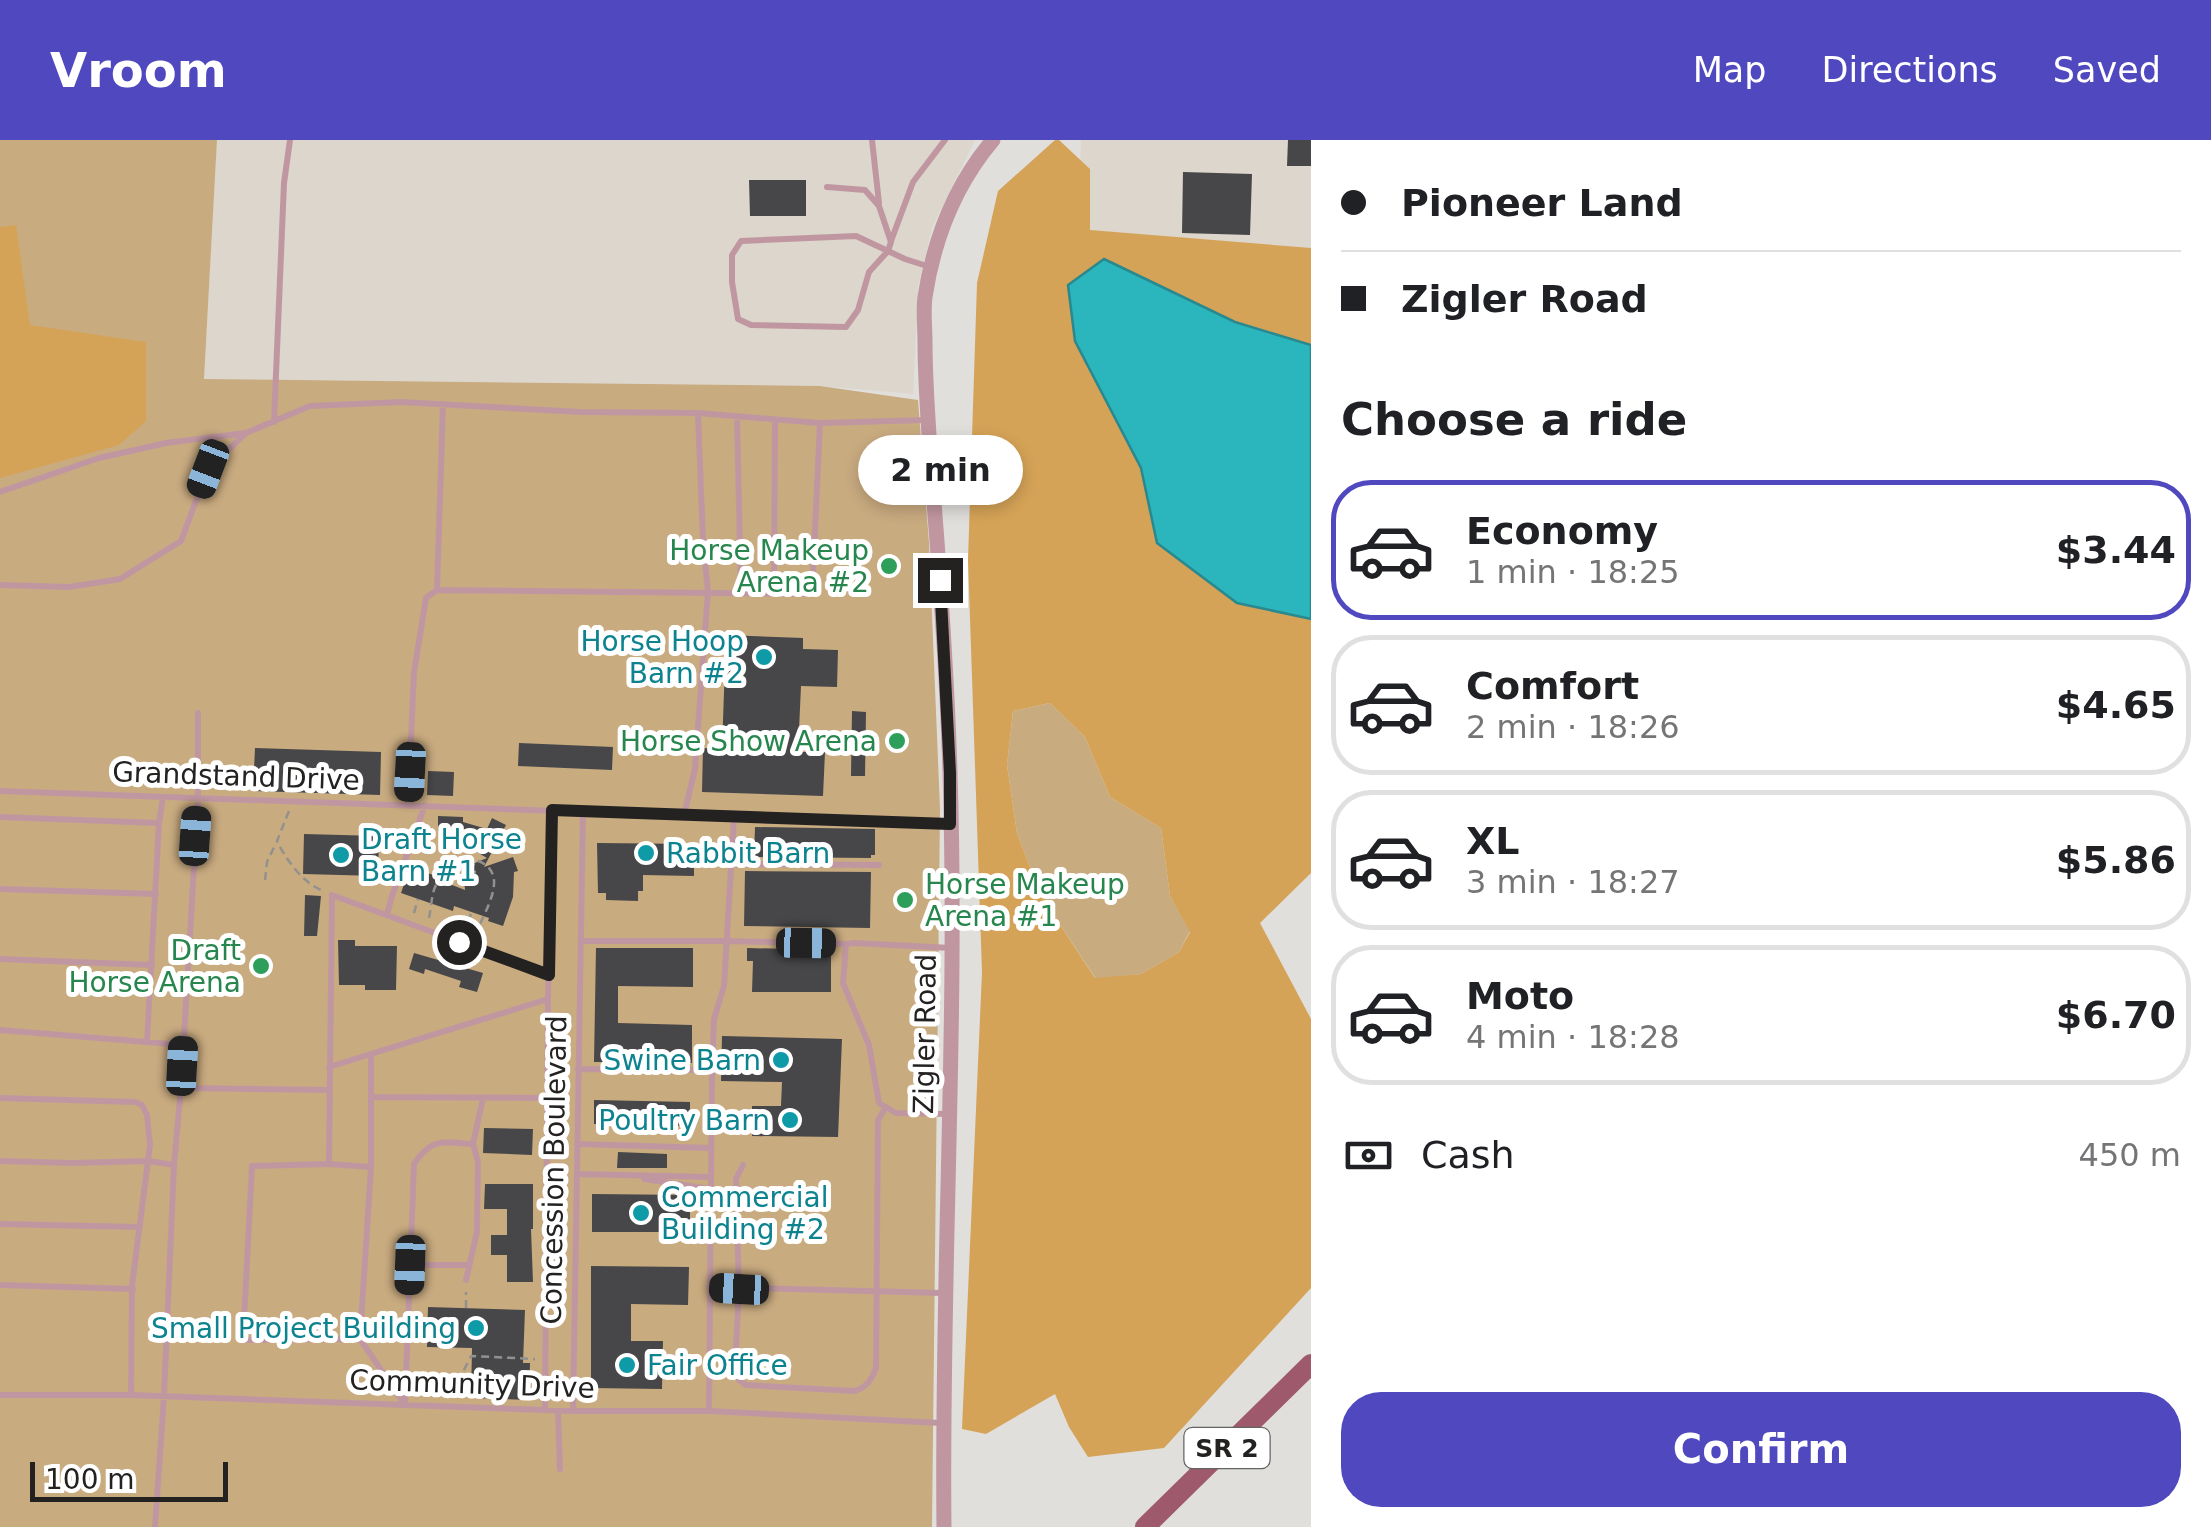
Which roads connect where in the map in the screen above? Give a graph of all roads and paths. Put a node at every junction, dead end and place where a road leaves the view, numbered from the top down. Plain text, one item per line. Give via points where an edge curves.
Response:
1 (290, 140) edge
2 (872, 140) edge
3 (944, 140) edge
4 (993, 140) edge
5 (827, 187) dead end
6 (880, 206) junction
7 (891, 242) junction
8 (888, 251) junction
9 (931, 267) junction
10 (443, 404) junction
11 (698, 413) junction
12 (737, 417) junction
13 (775, 420) junction
14 (928, 420) junction
15 (274, 422) junction
16 (820, 423) junction
17 (246, 433) junction
18 (0, 492) edge
19 (0, 585) edge
20 (437, 590) junction
21 (708, 592) junction
22 (741, 593) junction
23 (774, 593) junction
24 (198, 713) dead end
25 (0, 791) edge
26 (163, 797) junction
27 (198, 799) junction
28 (294, 801) junction
29 (408, 805) junction
30 (425, 806) junction
31 (552, 810) junction
32 (583, 811) junction
33 (684, 815) junction
34 (0, 817) edge
35 (734, 818) junction
36 (159, 824) junction
37 (950, 824) junction
38 (277, 841) junction
39 (381, 848) dead end
40 (408, 850) junction
41 (694, 861) dead end
42 (730, 864) junction
43 (879, 866) dead end
44 (265, 880) dead end
45 (0, 889) edge
46 (156, 894) junction
47 (332, 895) junction
48 (418, 899) dead end
49 (471, 914) dead end
50 (387, 915) junction
51 (411, 924) junction
52 (426, 930) junction
53 (580, 941) junction
54 (728, 941) junction
55 (459, 942) junction
56 (846, 944) junction
57 (471, 946) junction
58 (951, 948) junction
59 (0, 959) edge
60 (152, 965) junction
61 (549, 975) junction
62 (548, 999) junction
63 (0, 1030) edge
64 (147, 1042) junction
65 (183, 1045) junction
66 (370, 1055) junction
67 (329, 1068) junction
68 (578, 1069) junction
69 (712, 1070) junction
70 (181, 1088) junction
71 (329, 1090) junction
72 (370, 1097) junction
73 (0, 1098) edge
74 (482, 1098) junction
75 (547, 1098) junction
76 (886, 1107) junction
77 (949, 1114) junction
78 (473, 1144) junction
79 (577, 1144) junction
80 (711, 1148) junction
81 (0, 1161) edge
82 (148, 1161) junction
83 (330, 1164) junction
84 (743, 1165) dead end
85 (174, 1166) junction
86 (371, 1166) junction
87 (577, 1174) junction
88 (618, 1175) junction
89 (710, 1177) junction
90 (710, 1189) junction
91 (0, 1224) edge
92 (140, 1227) junction
93 (410, 1265) junction
94 (469, 1265) junction
95 (466, 1280) joint
96 (0, 1285) edge
97 (133, 1288) junction
98 (709, 1288) junction
99 (739, 1289) junction
100 (876, 1292) junction
101 (947, 1294) junction
102 (466, 1308) dead end
103 (360, 1339) junction
104 (545, 1359) junction
105 (1311, 1364) edge
106 (406, 1380) junction
107 (0, 1394) edge
108 (131, 1395) junction
109 (164, 1396) junction
110 (405, 1405) junction
111 (545, 1410) junction
112 (558, 1410) junction
113 (573, 1411) junction
114 (709, 1411) junction
115 (943, 1423) junction
116 (560, 1470) dead end
117 (154, 1527) edge
118 (944, 1527) edge
119 (1145, 1527) edge

1 - 15 lane
2 - 6 lane
3 - 7 lane via 914,182
4 - 9 street, Zigler Road via 950,204
5 - 6 lane via 865,190
6 - 7 lane
7 - 8 lane
8 - 8 lane via 856,236 741,241 732,255 738,318 751,326 846,327 869,272
8 - 9 lane
9 - 14 street, Zigler Road via 924,301
10 - 11 lane
10 - 15 lane via 310,406
10 - 20 lane
11 - 12 lane
11 - 21 lane
12 - 13 lane
12 - 22 lane
13 - 16 lane
13 - 23 lane
14 - 16 lane
14 - 37 street, Zigler Road
15 - 17 lane
16 - 23 lane via 812,594
17 - 18 lane via 99,458
17 - 19 lane via 208,469 181,541 120,578 69,586
20 - 21 lane
20 - 29 lane via 426,598 414,672
21 - 22 lane
21 - 33 lane via 695,770
22 - 23 lane
24 - 27 lane
25 - 26 lane, Grandstand Drive
26 - 27 lane, Grandstand Drive
26 - 36 lane
27 - 28 lane, Grandstand Drive
27 - 65 lane
28 - 29 lane, Grandstand Drive
28 - 38 path
29 - 30 lane, Grandstand Drive
30 - 31 lane, Grandstand Drive
30 - 40 lane
31 - 32 lane, Grandstand Drive
31 - 61 lane
32 - 33 lane, Grandstand Drive
32 - 53 lane, Concession Boulevard
33 - 35 lane, Grandstand Drive
34 - 36 lane
35 - 37 lane, Grandstand Drive
35 - 42 lane
36 - 46 lane
37 - 58 street, Zigler Road
38 - 44 path
38 - 47 path via 312,886
39 - 40 path
40 - 50 lane
41 - 42 path
42 - 43 lane
42 - 54 lane
45 - 46 lane
46 - 60 lane
47 - 50 lane
47 - 67 lane
48 - 51 path
49 - 55 path
50 - 51 lane
51 - 52 lane
52 - 55 lane
52 - 57 path via 433,888 451,873 468,881 477,859 496,885
53 - 54 lane
53 - 68 lane, Concession Boulevard
54 - 56 lane
54 - 69 lane
55 - 57 lane
56 - 58 lane
56 - 76 lane via 843,983 868,1045 879,1103
57 - 61 lane
58 - 77 street, Zigler Road
59 - 60 lane
60 - 64 lane
61 - 62 lane
62 - 66 lane
62 - 75 lane
63 - 64 lane
64 - 65 lane
65 - 70 lane
66 - 67 lane
66 - 72 lane
67 - 71 lane
68 - 69 lane
68 - 79 lane, Concession Boulevard
69 - 80 lane
70 - 71 lane
70 - 85 lane
71 - 83 lane
72 - 74 lane
72 - 86 lane
73 - 82 lane via 135,1102 147,1114
74 - 75 lane
74 - 78 lane
75 - 104 lane
76 - 77 lane
76 - 100 lane via 878,1120
77 - 101 street, Zigler Road
78 - 93 lane via 442,1142 425,1148 414,1164
78 - 94 lane via 477,1232
79 - 80 lane
79 - 87 lane, Concession Boulevard
80 - 89 lane
81 - 82 lane
82 - 85 lane
82 - 92 lane
83 - 86 lane
83 - 103 lane via 252,1166 243,1340
84 - 99 lane via 736,1179
85 - 109 lane
86 - 103 lane
87 - 88 lane
87 - 113 lane, Concession Boulevard
88 - 89 lane
88 - 90 lane
89 - 90 lane
90 - 98 lane
91 - 92 lane
92 - 97 lane
93 - 94 lane
93 - 106 lane
94 - 95 lane
95 - 102 path
96 - 97 lane
97 - 108 lane
98 - 99 lane
98 - 114 lane
99 - 100 lane
99 - 100 lane via 739,1380 855,1391 876,1368
100 - 101 lane
101 - 115 street, Zigler Road
103 - 110 lane
104 - 106 path via 471,1356 459,1380
104 - 111 lane
105 - 119 main road, SR 2
106 - 110 lane
107 - 108 lane, Community Drive
108 - 109 lane, Community Drive
109 - 110 lane, Community Drive
109 - 117 lane
110 - 111 lane, Community Drive
111 - 112 lane, Community Drive
112 - 113 lane, Community Drive
112 - 116 lane
113 - 114 lane, Community Drive
114 - 115 lane, Community Drive
115 - 118 street, Zigler Road

